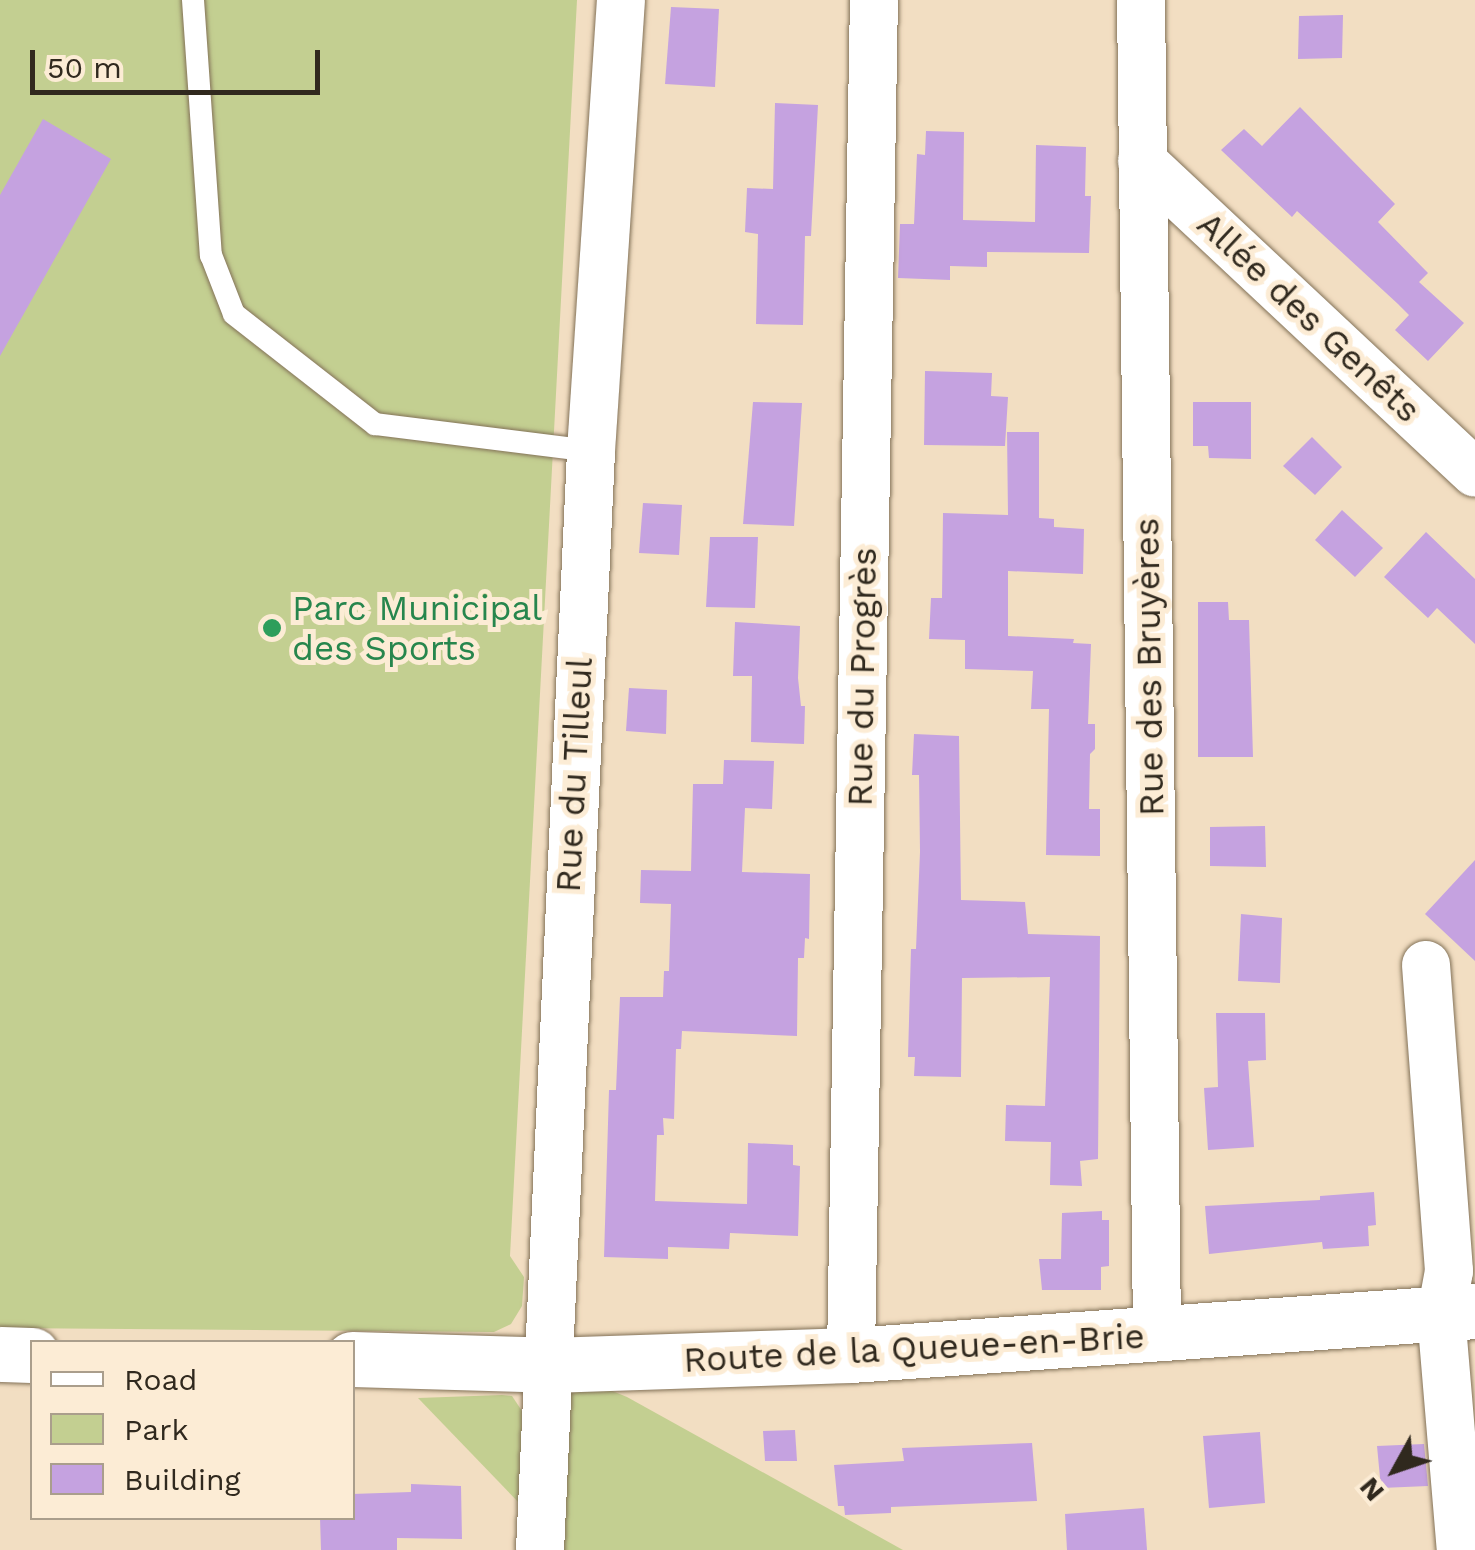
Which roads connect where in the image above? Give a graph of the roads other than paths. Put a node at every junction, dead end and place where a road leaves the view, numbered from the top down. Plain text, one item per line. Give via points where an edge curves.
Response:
1 (192, 0) edge
2 (621, 0) edge
3 (874, 0) edge
4 (1141, 0) edge
5 (1142, 161) junction
6 (591, 451) junction
7 (1475, 473) edge
8 (1426, 965) dead end
9 (1458, 1312) edge
10 (1157, 1334) junction
11 (0, 1354) edge
12 (30, 1355) edge
13 (851, 1355) junction
14 (355, 1359) edge
15 (549, 1365) junction
16 (540, 1550) edge
17 (1461, 1550) edge

1 - 6 lane via 211,254 234,314 375,424
2 - 6 street, Rue du Tilleul
3 - 13 street, Rue du Progrès
4 - 5 street, Rue des Bruyères
5 - 7 street, Allée des Genêts
5 - 10 street, Rue des Bruyères
6 - 15 street, Rue du Tilleul
8 - 9 street via 1449,1271
9 - 10 main road, Route de la Queue-en-Brie
9 - 17 street
10 - 13 main road, Route de la Queue-en-Brie
11 - 12 main road
13 - 15 main road, Route de la Queue-en-Brie
14 - 15 main road, Route de la Queue-en-Brie
15 - 16 street, Rue du Tilleul

